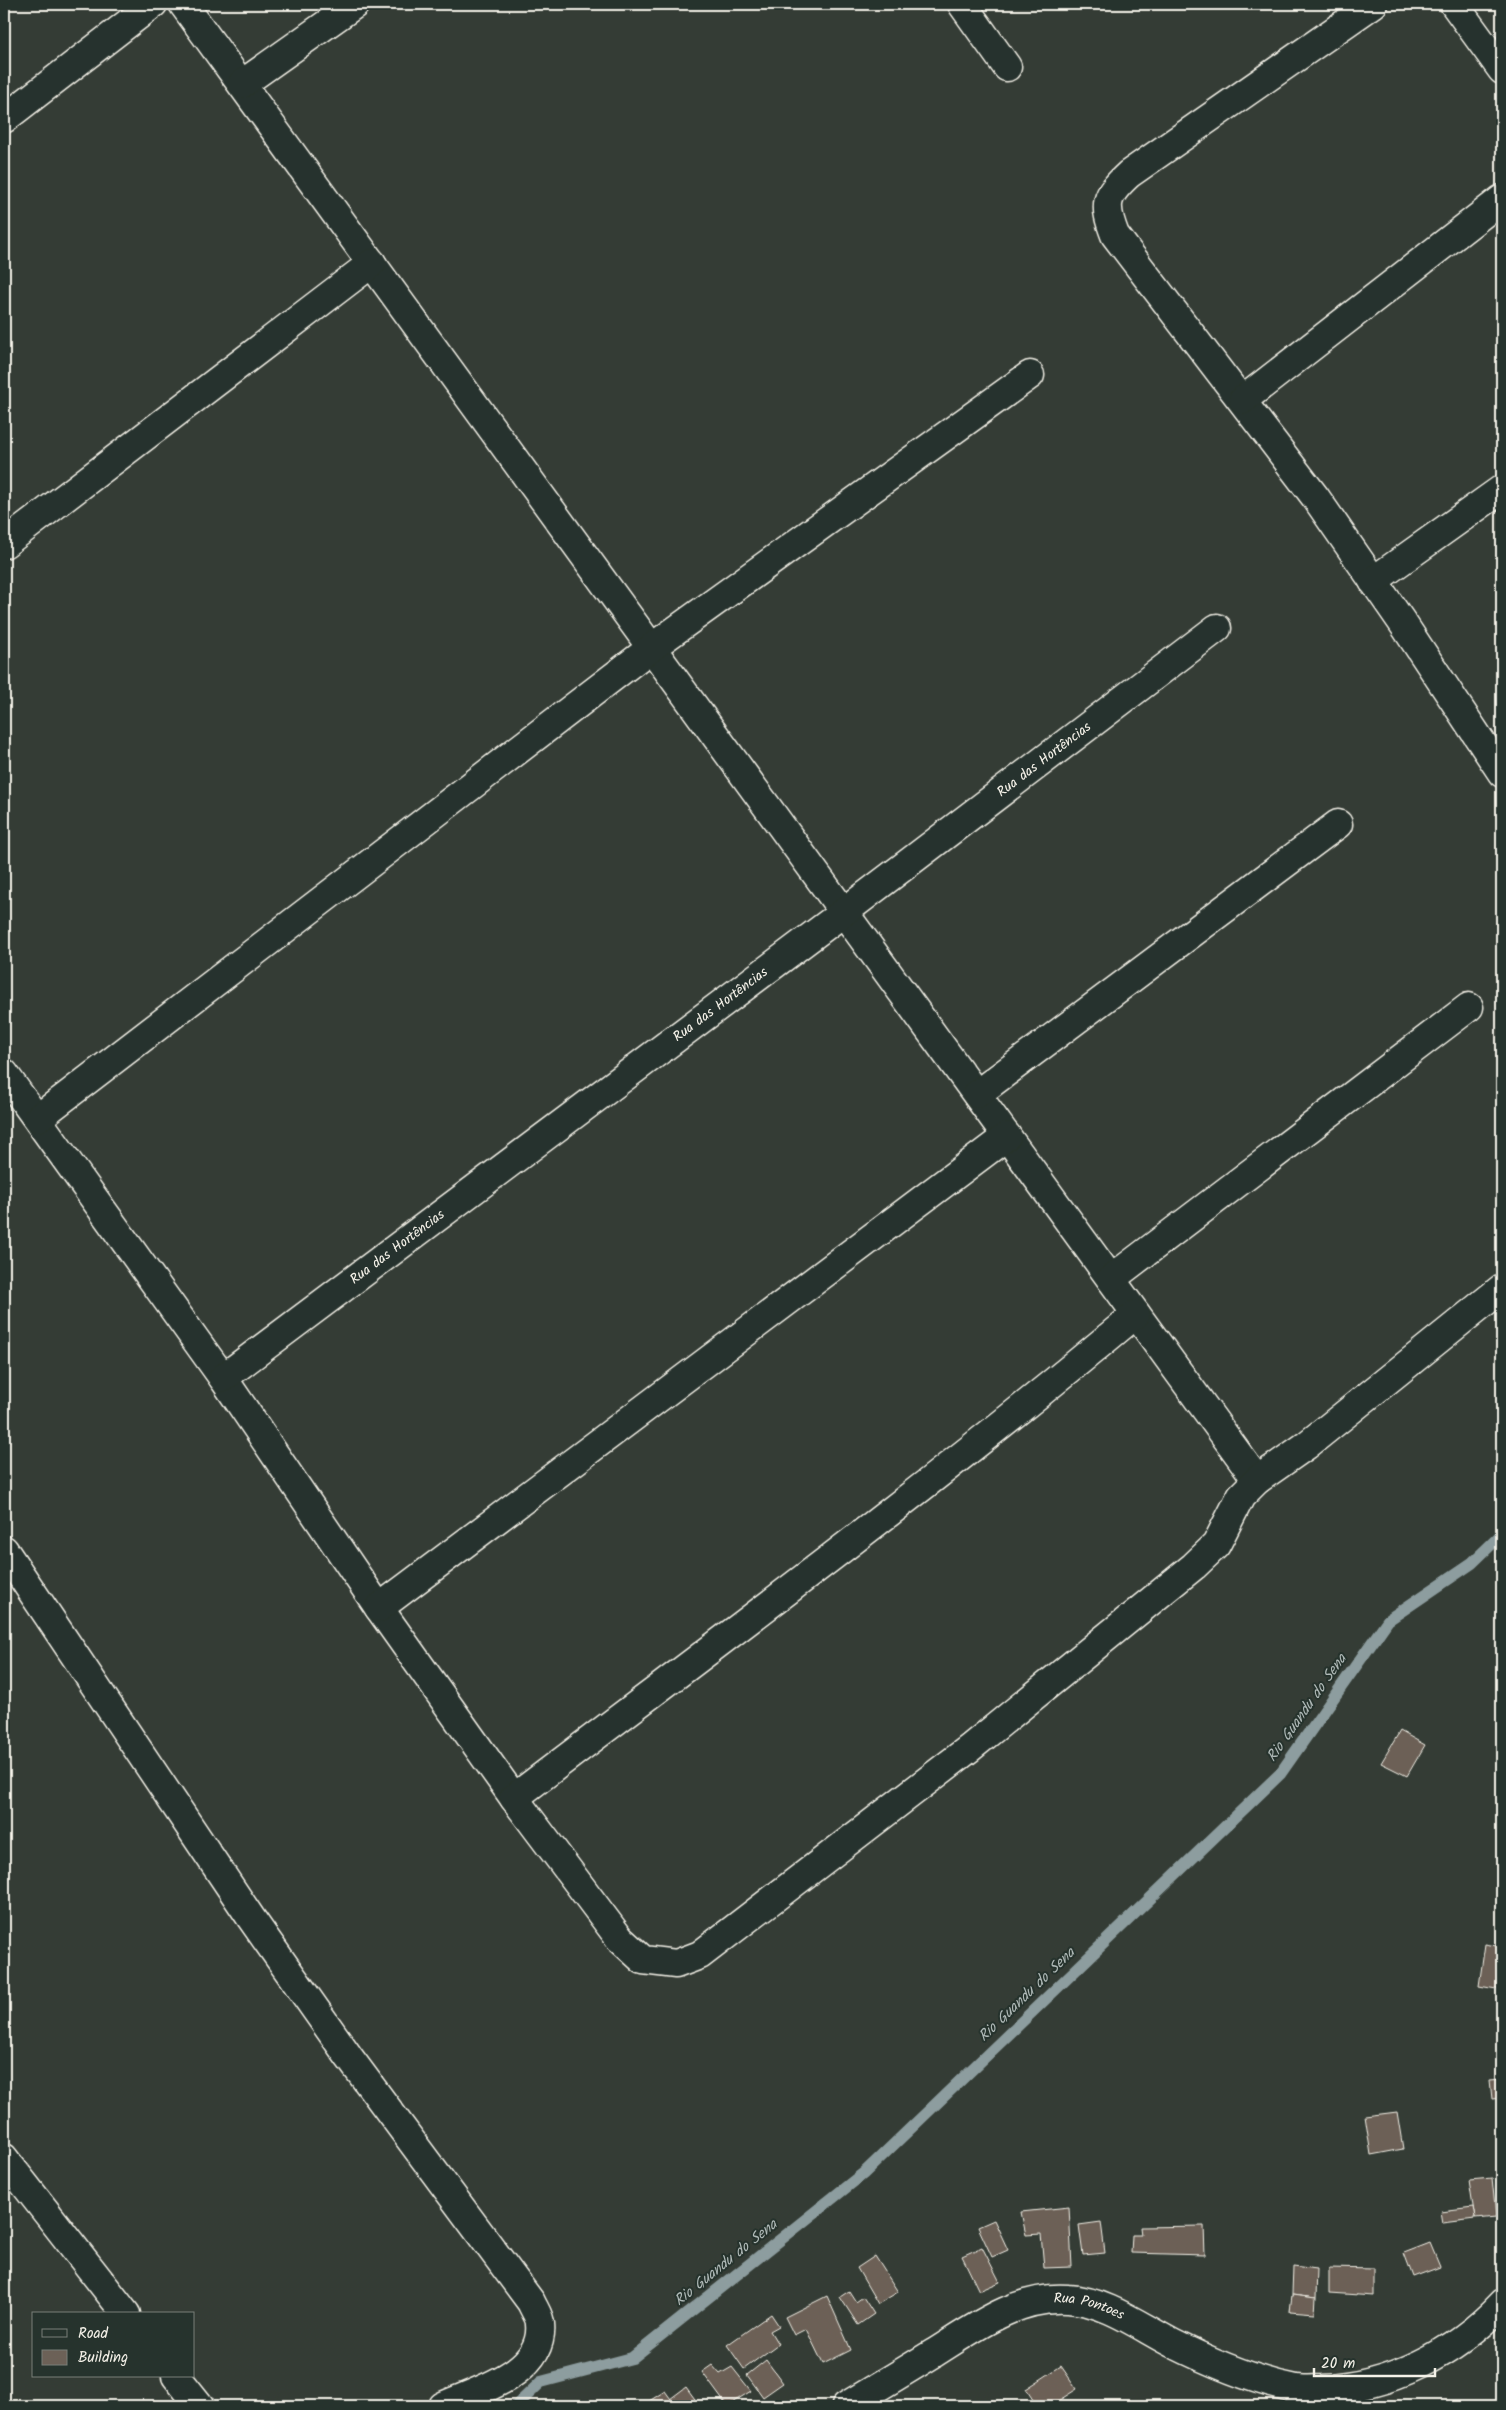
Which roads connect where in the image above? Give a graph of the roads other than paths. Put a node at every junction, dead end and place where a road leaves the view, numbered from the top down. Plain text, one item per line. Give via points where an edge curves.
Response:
1 (153, 4) edge
2 (183, 4) edge
3 (355, 4) edge
4 (962, 4) edge
5 (1373, 4) edge
6 (1454, 4) edge
7 (1006, 68) dead end
8 (1502, 70) edge
9 (242, 84) junction
10 (4, 119) edge
11 (1502, 200) edge
12 (372, 264) junction
13 (1030, 375) dead end
14 (1243, 400) junction
15 (1502, 489) edge
16 (4, 544) edge
17 (1373, 581) junction
18 (1217, 628) dead end
19 (652, 648) junction
20 (1502, 773) edge
21 (1338, 824) dead end
22 (844, 912) junction
23 (1470, 1007) dead end
24 (4, 1073) edge
25 (976, 1094) junction
26 (38, 1118) junction
27 (1007, 1136) junction
28 (1111, 1279) junction
29 (1502, 1288) edge
30 (1136, 1314) junction
31 (223, 1378) junction
32 (1257, 1480) junction
33 (6, 1561) edge
34 (379, 1608) junction
35 (514, 1798) junction
36 (4, 2158) edge
37 (1502, 2304) edge
38 (124, 2312) edge
39 (178, 2378) edge
40 (1346, 2397) edge
41 (200, 2406) edge
42 (443, 2406) edge
43 (846, 2406) edge

1 - 10 street
2 - 9 street
3 - 9 street
4 - 7 street
5 - 14 street via 1129,174 1113,189 1108,200 1106,214 1114,234
6 - 8 street
9 - 12 street
11 - 14 street
12 - 16 street
12 - 19 street
13 - 19 street
14 - 17 street
15 - 17 street
17 - 20 street
18 - 22 street, Rua das Hortências
19 - 22 street
19 - 26 street
21 - 25 street
22 - 25 street
22 - 31 street, Rua das Hortências
23 - 28 street
24 - 26 street
25 - 27 street
26 - 31 street
27 - 28 street
27 - 34 street
28 - 30 street
29 - 32 street via 1307,1445
30 - 32 street
30 - 35 street via 1067,1372 791,1588
31 - 34 street
32 - 35 street via 1241,1496 1216,1545 1194,1566 970,1748 700,1955 676,1964 643,1960 620,1939
33 - 42 street via 349,2057 531,2302 540,2322 535,2353 522,2367
34 - 35 street
36 - 38 street
37 - 40 street, Rua Pontoes via 1458,2342 1418,2366 1376,2381
39 - 41 street
40 - 43 street, Rua Pontoes via 1297,2389 1239,2372 1173,2344 1110,2309 1069,2298 1015,2307

